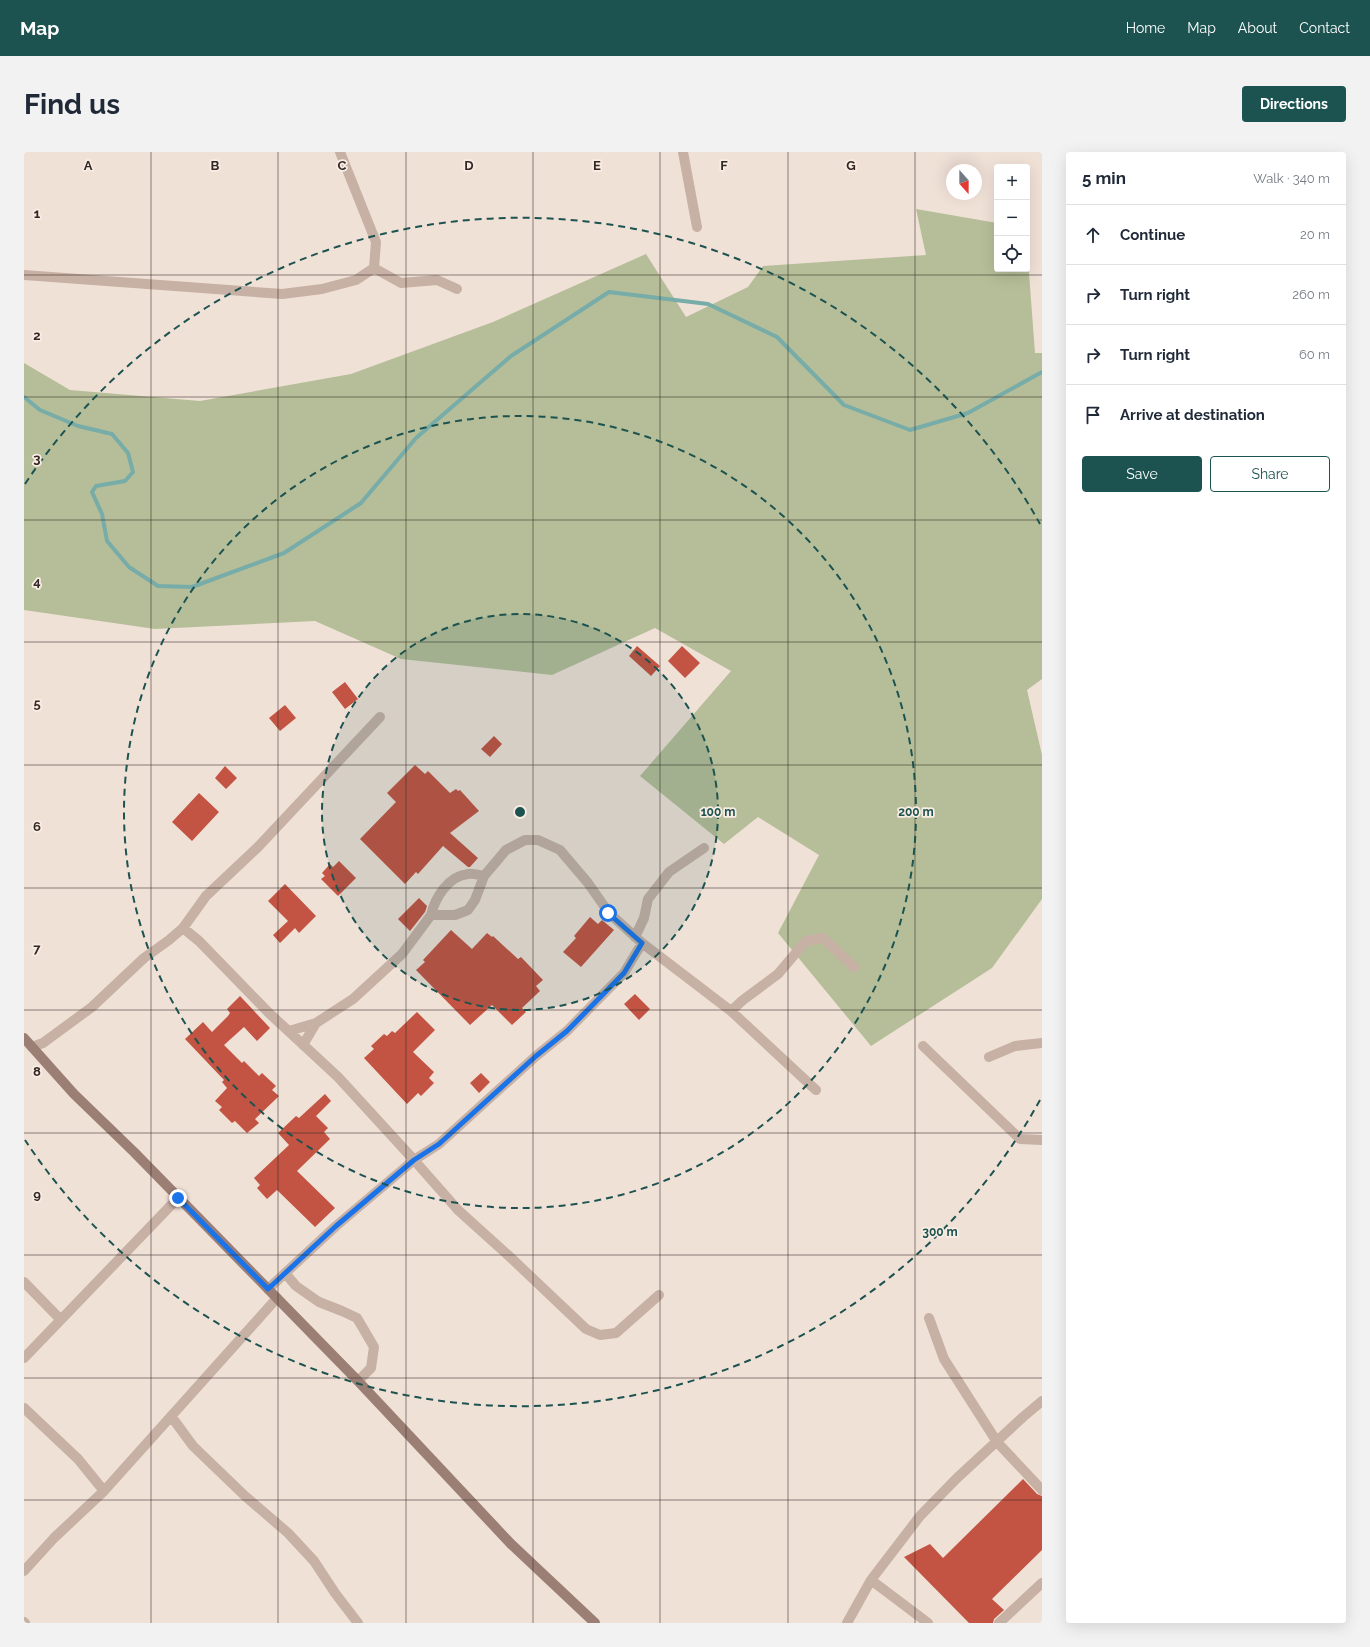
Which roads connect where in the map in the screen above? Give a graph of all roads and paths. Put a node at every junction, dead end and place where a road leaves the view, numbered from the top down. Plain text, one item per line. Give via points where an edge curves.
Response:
1 (340, 152) edge
2 (683, 152) edge
3 (697, 227) dead end
4 (374, 268) junction
5 (24, 275) edge
6 (457, 290) dead end
7 (380, 717) dead end
8 (704, 848) dead end
9 (484, 876) junction
10 (431, 915) junction
11 (183, 928) junction
12 (639, 940) junction
13 (854, 967) dead end
14 (731, 1011) junction
15 (316, 1023) junction
16 (289, 1031) junction
17 (24, 1038) edge
18 (1042, 1043) edge
19 (303, 1045) junction
20 (923, 1046) dead end
21 (32, 1047) junction
22 (989, 1057) dead end
23 (816, 1090) dead end
24 (1042, 1140) edge
25 (414, 1160) junction
26 (178, 1198) junction
27 (285, 1273) junction
28 (24, 1282) edge
29 (268, 1289) junction
30 (659, 1295) dead end
31 (277, 1298) junction
32 (929, 1318) dead end
33 (60, 1319) junction
34 (24, 1358) edge
35 (358, 1381) junction
36 (1042, 1401) edge
37 (24, 1408) edge
38 (171, 1416) junction
39 (997, 1442) junction
40 (1042, 1490) edge
41 (104, 1491) junction
42 (24, 1571) edge
43 (871, 1580) junction
44 (1042, 1583) edge
45 (358, 1623) edge
46 (595, 1623) edge
47 (847, 1623) edge
48 (928, 1623) edge
49 (999, 1623) edge

1 - 4 street via 376,242
2 - 3 street
4 - 5 street via 356,280 322,289 282,294
4 - 6 street via 401,283 437,280
7 - 11 street via 258,847 206,896
8 - 12 street via 669,872 648,899
9 - 10 street via 467,874 453,880 443,889 433,905
9 - 10 street via 475,900 463,914
9 - 12 street via 506,850 525,840 538,840 560,850 588,883 608,913
10 - 15 street via 397,959 353,999
11 - 16 street
11 - 21 street via 144,958 92,1007
12 - 14 street
12 - 25 street via 624,973 567,1031 439,1144
13 - 14 street via 823,938 806,941 778,974
14 - 23 street
15 - 16 street
15 - 19 street
16 - 19 street
17 - 21 street
18 - 22 street via 1015,1046
19 - 25 street via 338,1077
20 - 24 street via 1020,1139
21 - 26 street via 74,1094
25 - 27 street
25 - 30 street via 458,1210 586,1329 600,1334 616,1333
26 - 29 street
26 - 33 street
27 - 29 street
27 - 35 street via 296,1286 319,1302 357,1318 374,1347 371,1368
28 - 33 street
29 - 31 street
31 - 35 street
31 - 38 street
32 - 39 street via 944,1358
33 - 34 street
35 - 46 street via 511,1544
36 - 39 street
37 - 41 street via 78,1460
38 - 41 street
38 - 45 street via 193,1446 314,1560 334,1593
39 - 40 street
39 - 43 street via 920,1516
41 - 42 street via 54,1538
43 - 47 street
43 - 48 street
44 - 49 street

